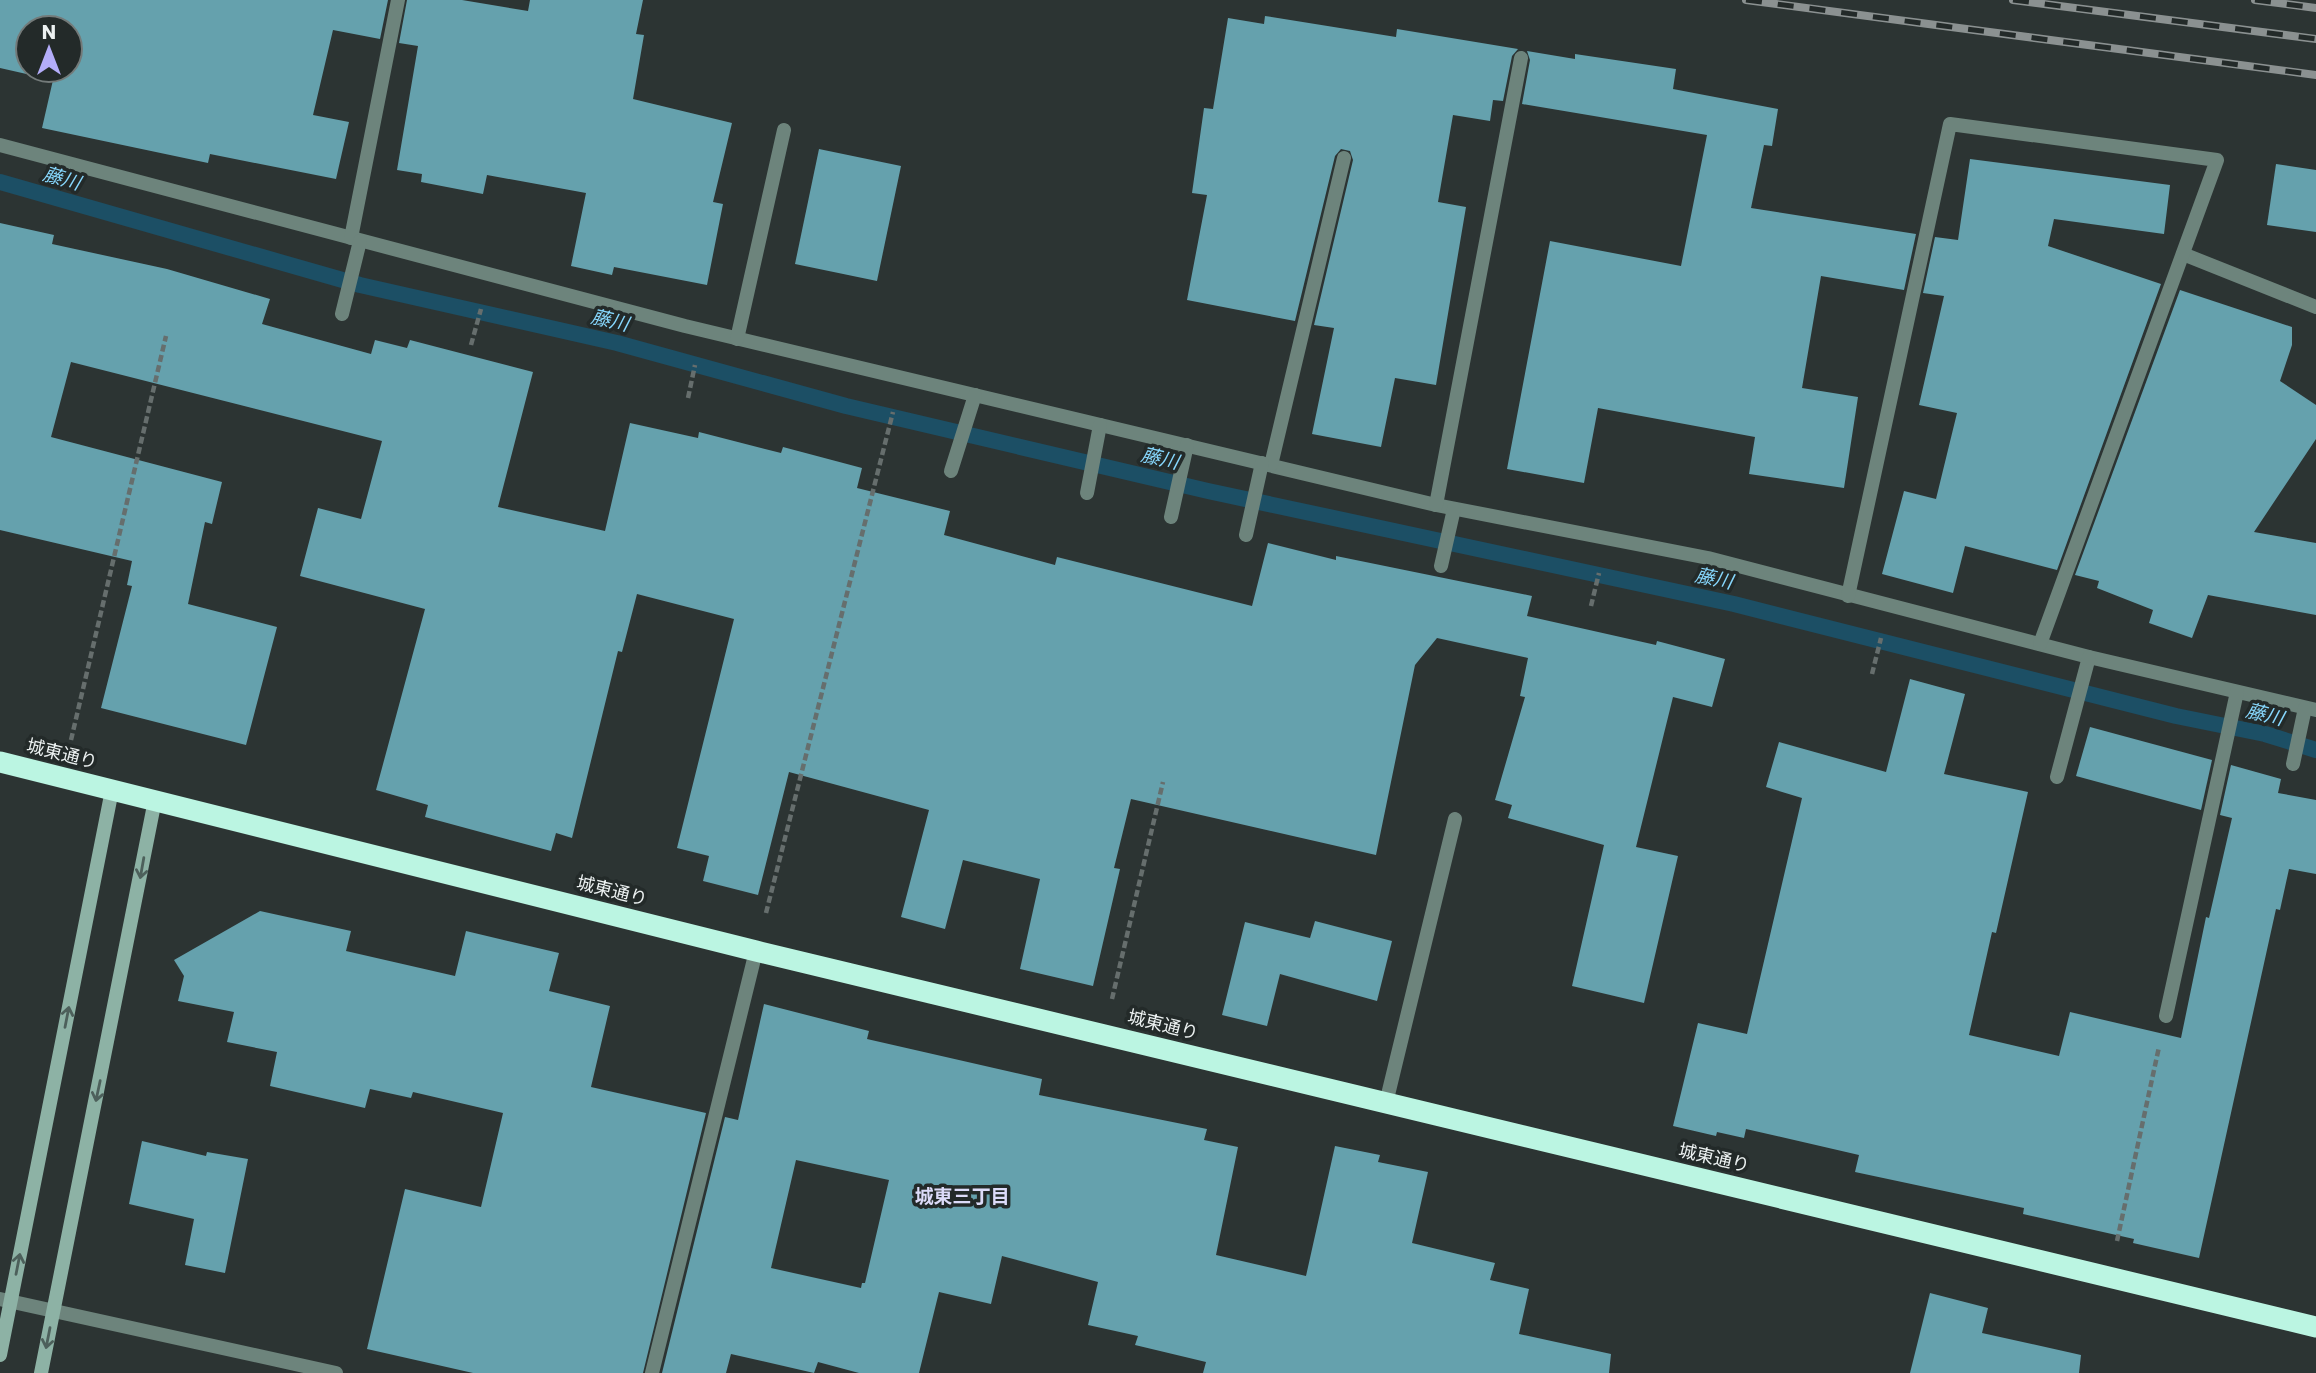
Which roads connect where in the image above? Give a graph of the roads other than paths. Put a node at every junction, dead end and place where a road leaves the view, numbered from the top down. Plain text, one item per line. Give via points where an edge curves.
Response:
1 (398, 0) edge
2 (1521, 58) dead end
3 (784, 130) dead end
4 (0, 145) edge
5 (1343, 158) dead end
6 (356, 245) junction
7 (2183, 254) junction
8 (2316, 307) edge
9 (342, 314) dead end
10 (737, 339) junction
11 (975, 395) junction
12 (1100, 425) junction
13 (1187, 445) junction
14 (1266, 464) junction
15 (951, 471) dead end
16 (1087, 494) dead end
17 (1436, 505) junction
18 (1454, 509) junction
19 (1171, 517) dead end
20 (1245, 535) dead end
21 (1441, 566) dead end
22 (1847, 596) junction
23 (2040, 644) junction
24 (2087, 664) junction
25 (2236, 694) junction
26 (2310, 709) edge
27 (0, 762) edge
28 (2293, 764) dead end
29 (2057, 777) dead end
30 (112, 790) junction
31 (155, 800) junction
32 (1455, 819) dead end
33 (756, 951) junction
34 (2166, 1016) road end
35 (1386, 1103) junction
36 (5, 1300) edge
37 (52, 1312) junction
38 (2316, 1327) edge
39 (0, 1355) edge
40 (41, 1373) edge
41 (336, 1373) edge
42 (652, 1373) edge

1 - 6 lane
2 - 17 lane
3 - 10 lane
4 - 6 lane
5 - 14 lane
6 - 9 lane
6 - 10 lane
7 - 8 lane
7 - 22 lane via 2217,160 1950,124
7 - 23 lane
10 - 11 lane
11 - 12 lane
11 - 15 lane
12 - 13 lane
12 - 16 lane
13 - 14 lane
13 - 19 lane
14 - 17 lane
14 - 20 lane via 1257,480
17 - 18 lane
18 - 21 lane
18 - 22 lane via 1708,558
22 - 23 lane
23 - 24 lane
24 - 25 lane
24 - 29 lane
25 - 26 lane
25 - 34 lane
26 - 28 lane via 2301,725
27 - 30 highway, 城東通り
30 - 31 highway, 城東通り
36 -> 30 street
31 - 33 highway, 城東通り
31 -> 37 street
32 - 35 lane
33 - 35 highway, 城東通り
33 - 42 lane
35 - 38 highway, 城東通り
36 - 37 lane
36 - 39 street
37 -> 40 street
37 - 41 lane

